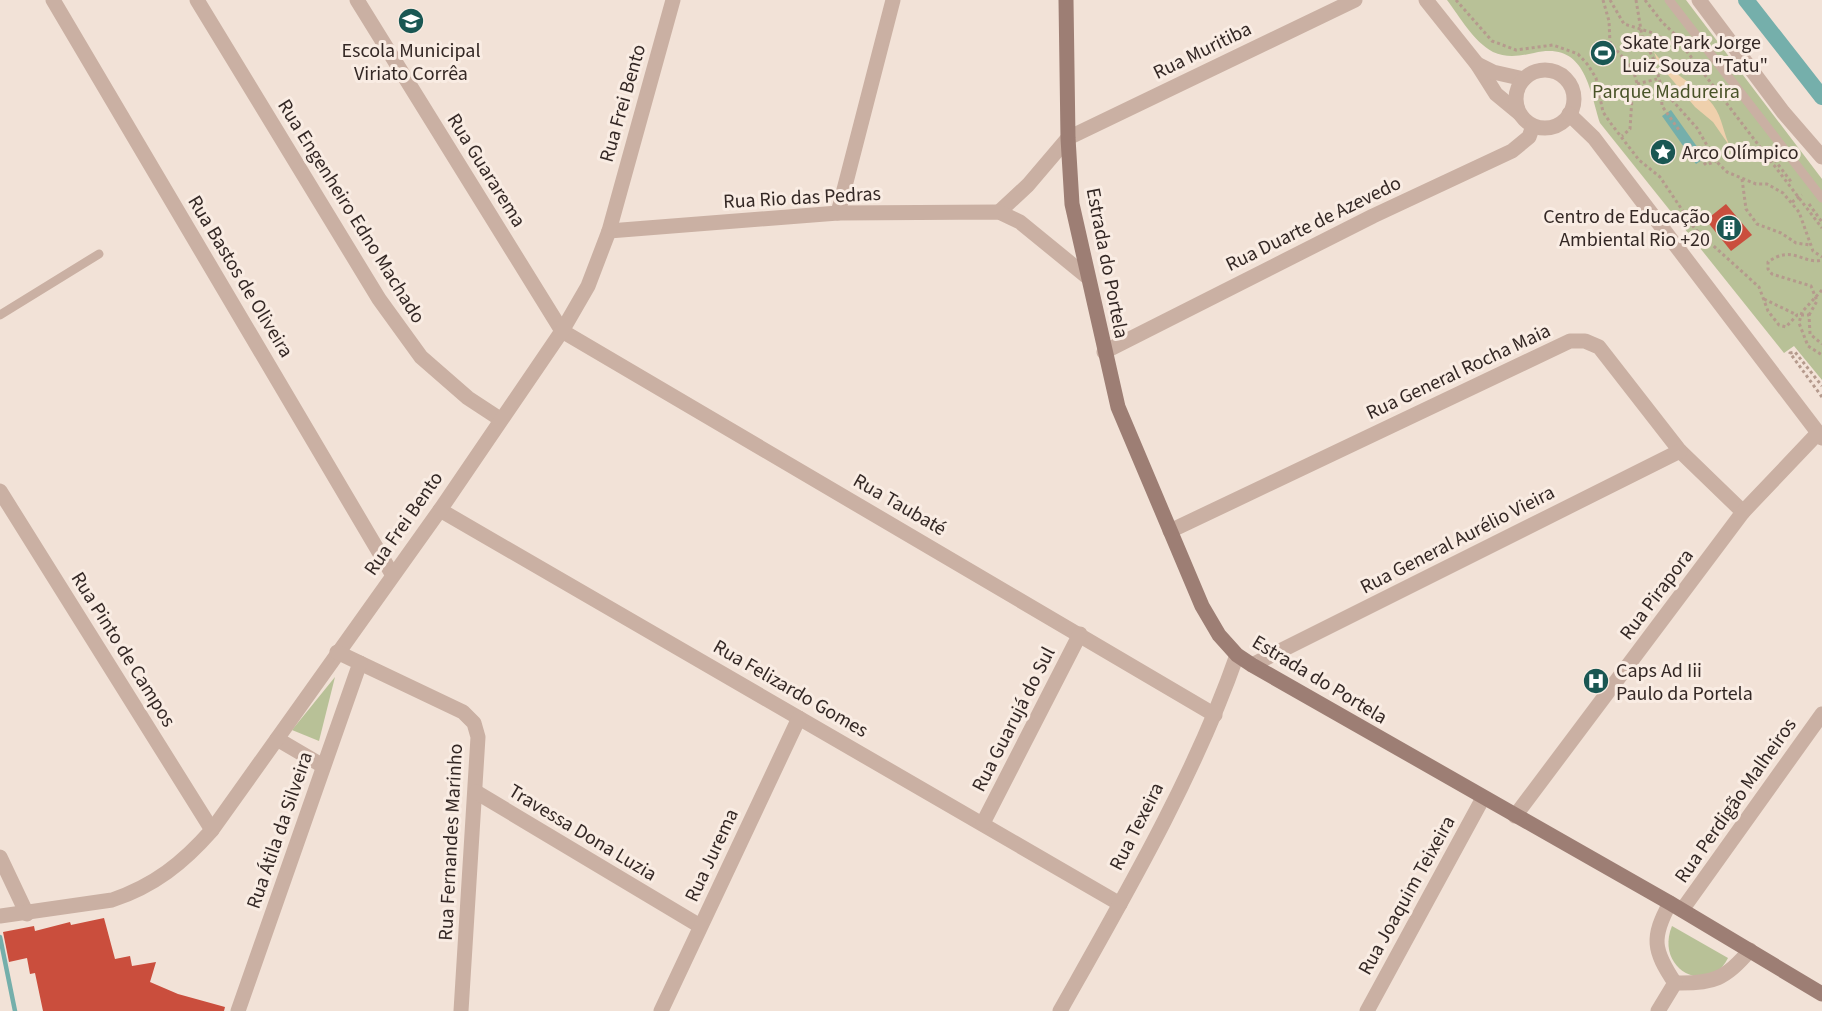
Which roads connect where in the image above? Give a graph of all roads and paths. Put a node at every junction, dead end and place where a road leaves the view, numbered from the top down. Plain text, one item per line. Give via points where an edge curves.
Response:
1 (52, 0) edge
2 (197, 0) edge
3 (357, 0) edge
4 (673, 0) edge
5 (893, 0) edge
6 (1066, 0) edge
7 (1355, 0) edge
8 (1426, 0) edge
9 (1456, 0) edge
10 (1603, 0) edge
11 (1610, 0) edge
12 (1636, 0) edge
13 (1645, 0) edge
14 (1669, 0) edge
15 (1699, 0) edge
16 (1641, 29) junction
17 (1477, 64) junction
18 (1524, 79) junction
19 (1657, 79) junction
20 (1637, 84) junction
21 (1662, 89) junction
22 (1519, 112) junction
23 (1569, 114) junction
24 (1533, 126) junction
25 (1679, 130) dead end
26 (1622, 136) junction
27 (1068, 138) junction
28 (1689, 144) dead end
29 (1822, 157) edge
30 (1716, 161) junction
31 (1742, 179) junction
32 (1800, 196) junction
33 (1822, 198) edge
34 (1792, 202) junction
35 (999, 212) junction
36 (838, 213) junction
37 (1822, 222) edge
38 (1822, 228) edge
39 (609, 231) junction
40 (1810, 245) junction
41 (99, 254) dead end
42 (1822, 259) edge
43 (1086, 276) junction
44 (1822, 290) edge
45 (1764, 299) junction
46 (0, 315) edge
47 (1797, 315) junction
48 (1809, 315) junction
49 (562, 331) junction
50 (1822, 344) edge
51 (1104, 352) junction
52 (1822, 355) edge
53 (1822, 386) edge
54 (1822, 397) edge
55 (500, 419) junction
56 (1820, 436) edge
57 (1680, 451) junction
58 (0, 491) edge
59 (440, 510) junction
60 (1743, 512) junction
61 (1170, 531) junction
62 (392, 574) junction
63 (1080, 634) junction
64 (337, 652) junction
65 (1237, 655) junction
66 (360, 663) junction
67 (1252, 665) junction
68 (1822, 714) edge
69 (1215, 715) junction
70 (799, 718) junction
71 (278, 739) junction
72 (323, 766) junction
73 (476, 792) junction
74 (1483, 798) junction
75 (1515, 816) junction
76 (983, 823) junction
77 (212, 831) junction
78 (0, 857) edge
79 (1120, 904) junction
80 (1676, 906) junction
81 (22, 914) junction
82 (0, 916) edge
83 (700, 926) junction
84 (1750, 950) junction
85 (1675, 983) junction
86 (1822, 994) edge
87 (238, 1011) edge
88 (461, 1011) edge
89 (661, 1011) edge
90 (1060, 1011) edge
91 (1367, 1011) edge
92 (1658, 1011) edge

1 - 62 street, Rua Bastos de Oliveira
2 - 55 street, Rua Engenheiro Edno Machado via 379,299 421,357 468,398
3 - 49 street, Rua Guararema
4 - 39 street, Rua Frei Bento
5 - 36 street
6 - 27 main road, Estrada do Portela
7 - 27 street, Rua Muritiba
8 - 17 street
9 - 26 path via 1481,32 1504,47 1516,50 1552,45 1578,54 1596,78 1603,112
10 - 20 path via 1610,43 1633,69
11 - 16 path via 1624,24
12 - 16 path
13 - 32 path via 1692,51
14 - 33 lane
15 - 29 street
16 - 19 path
16 - 32 path via 1685,49
17 - 18 street
17 - 22 street via 1496,94
18 - 22 street via 1516,95
18 - 23 street via 1540,70 1566,80 1574,96
19 - 20 path
19 - 21 path
20 - 26 path via 1630,129
21 - 25 path via 1662,106
21 - 30 path via 1697,128
22 - 24 street
23 - 24 street via 1557,125
23 - 56 street via 1594,138
24 - 51 street, Rua Duarte de Azevedo via 1529,137 1512,151 1373,216
26 - 45 path via 1639,160 1660,177 1695,229 1760,287
27 - 35 street
27 - 43 main road, Estrada do Portela via 1072,204
28 - 30 path via 1706,165
30 - 31 path
31 - 34 path via 1775,187
31 - 40 path via 1746,209 1758,224 1796,243
32 - 34 path
32 - 37 path
32 - 38 path
34 - 40 path
35 - 36 street, Rua Rio das Pedras
35 - 43 street, Rua Rio das Pedras via 1020,222
36 - 39 street, Rua Rio das Pedras
39 - 49 street, Rua Frei Bento via 588,286
40 - 42 path
41 - 46 lane
42 - 48 path via 1812,261 1793,254 1768,262 1772,274 1811,286 1816,300
43 - 51 main road, Estrada do Portela
44 - 52 path via 1802,312 1799,322 1808,346
45 - 47 path
45 - 47 path via 1779,325 1786,327
47 - 48 path
48 - 50 path via 1810,334
49 - 55 street, Rua Frei Bento
49 - 63 street, Rua Taubaté
51 - 61 main road, Estrada do Portela via 1118,407
53 - 54 path via 1795,352 1790,353
55 - 59 street, Rua Frei Bento
56 - 60 street, Rua Pirapora
57 - 60 street, Rua General Rocha Maia
57 - 61 street, Rua General Rocha Maia via 1599,347 1570,341
57 - 67 street, Rua General Aurélio Vieira
58 - 77 street, Rua Pinto de Campos
59 - 62 street, Rua Frei Bento
59 - 70 street, Rua Felizardo Gomes
60 - 75 street, Rua Pirapora
61 - 65 main road, Estrada do Portela via 1202,606 1219,635
62 - 64 street, Rua Frei Bento
63 - 69 street, Rua Taubaté
63 - 76 street, Rua Guarujá do Sul
64 - 66 street, Rua Fernandes Marinho
64 - 71 street, Rua Frei Bento
65 - 67 main road, Estrada do Portela
65 - 69 street, Rua Texeira
66 - 72 street, Rua Átila da Silveira
66 - 73 street, Rua Fernandes Marinho via 463,712 474,723 478,737
67 - 74 main road, Estrada do Portela
68 - 80 street, Rua Perdigão Malheiros
69 - 79 street, Rua Texeira
70 - 76 street, Rua Felizardo Gomes
70 - 83 street, Rua Jurema
71 - 72 street
71 - 77 street, Rua Frei Bento
72 - 87 street, Rua Átila da Silveira
73 - 83 street, Travessa Dona Luzia
73 - 88 street, Rua Fernandes Marinho
74 - 75 main road, Estrada do Portela
74 - 91 street, Rua Joaquim Teixeira
75 - 80 main road, Estrada do Portela
76 - 79 street, Rua Felizardo Gomes
77 - 81 street, Rua Frei Bento via 164,877 129,894
78 - 81 street
79 - 90 street, Rua Texeira
80 - 84 main road, Estrada do Portela
80 - 85 street, Rua Perdigão Malheiros via 1656,933 1660,960
81 - 82 street, Rua Frei Bento
83 - 89 street, Rua Jurema
84 - 85 street via 1724,976 1695,984
84 - 86 main road, Estrada do Portela
85 - 92 street

